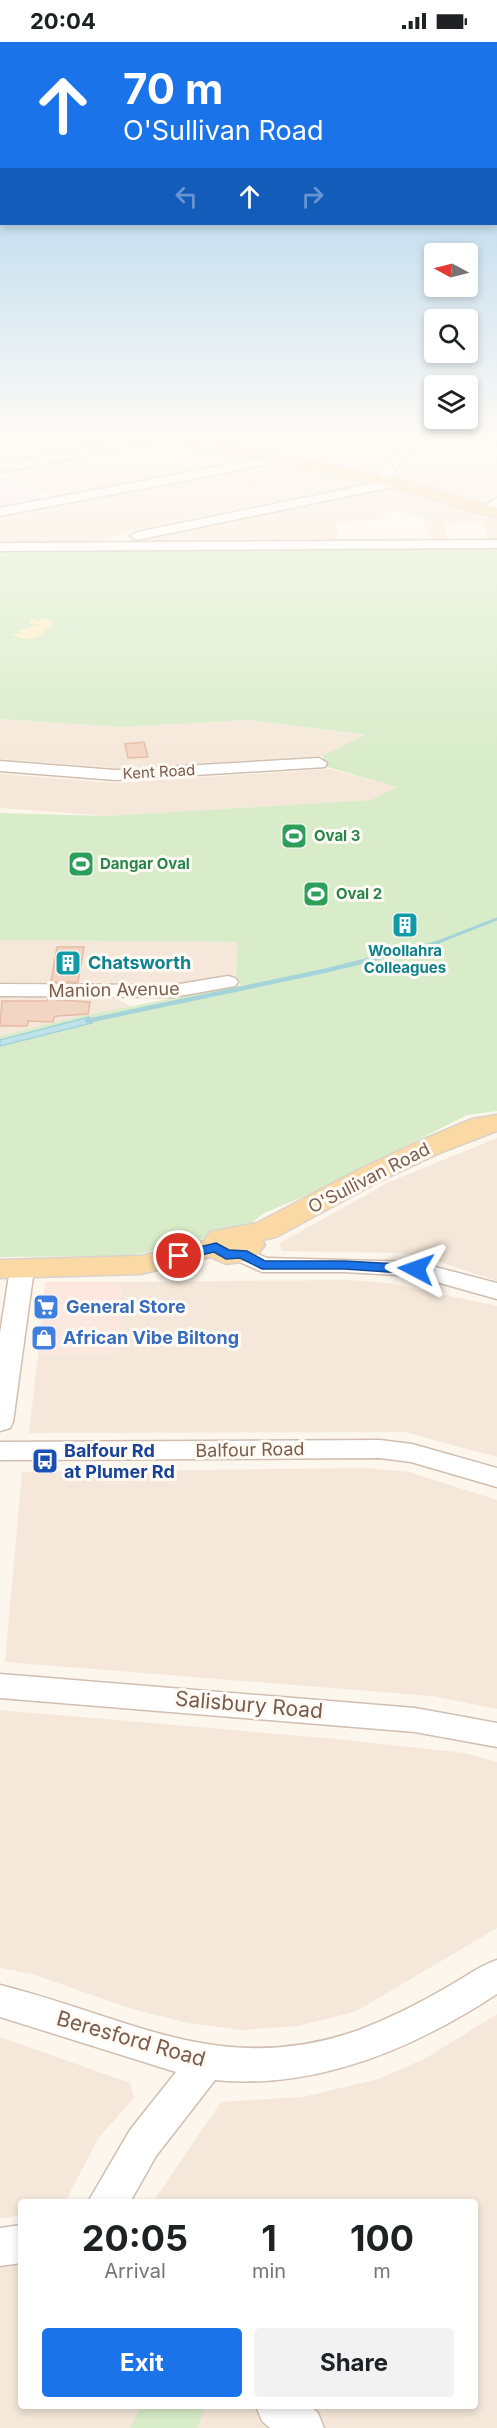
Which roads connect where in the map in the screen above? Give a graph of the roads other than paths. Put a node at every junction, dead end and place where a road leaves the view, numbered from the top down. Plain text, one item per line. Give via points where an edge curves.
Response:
1 (319, 763) dead end
2 (0, 766) edge
3 (228, 982) dead end
4 (0, 990) edge
5 (497, 1123) edge
6 (234, 1246) junction
7 (11, 1269) edge
8 (497, 1291) edge
9 (0, 1422) edge
10 (0, 1451) edge
11 (497, 1478) edge
12 (0, 1686) edge
13 (497, 1735) edge
14 (497, 1976) edge
15 (0, 2001) edge
16 (206, 2062) junction
17 (110, 2199) edge
18 (18, 2244) edge
19 (0, 2247) edge
20 (281, 2409) edge
21 (303, 2428) edge

1 - 2 street, Kent Road via 115,775
3 - 4 street, Manion Avenue via 174,991
5 - 6 main road, O'Sullivan Road via 482,1125 432,1146
6 - 7 main road, O'Sullivan Road via 141,1265
6 - 8 street via 262,1265 416,1269
7 - 9 street
10 - 11 street, Balfour Road via 380,1449 412,1453
12 - 13 street, Salisbury Road via 403,1718
14 - 16 street, Beresford Road via 462,1999 380,2038 318,2057 282,2064
15 - 16 street, Beresford Road
16 - 17 street via 144,2143
18 - 19 street
20 - 21 street

